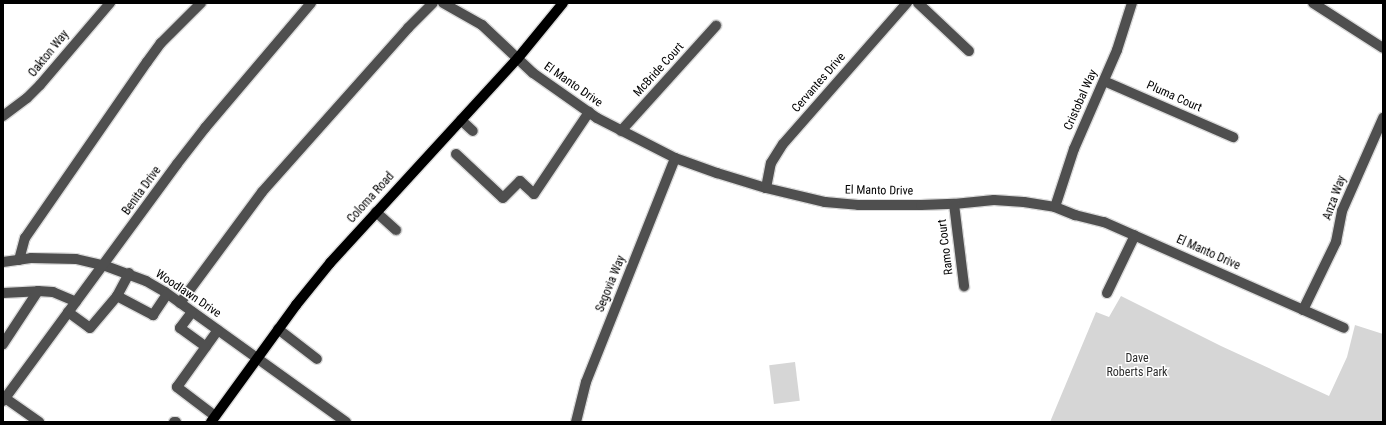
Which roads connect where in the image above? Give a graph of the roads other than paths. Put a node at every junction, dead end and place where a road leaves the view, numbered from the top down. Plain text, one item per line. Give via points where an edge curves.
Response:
1 (110, 3) edge
2 (201, 3) edge
3 (311, 3) edge
4 (433, 3) edge
5 (443, 3) edge
6 (563, 3) edge
7 (907, 3) edge
8 (918, 3) edge
9 (1132, 3) edge
10 (1313, 3) edge
11 (716, 26) dead end
12 (1383, 48) edge
13 (969, 51) dead end
14 (518, 58) junction
15 (1104, 81) junction
16 (589, 112) junction
17 (3, 116) edge
18 (1383, 118) edge
19 (461, 120) junction
20 (473, 131) dead end
21 (621, 131) junction
22 (1233, 137) dead end
23 (456, 154) dead end
24 (675, 158) junction
25 (766, 188) junction
26 (954, 204) junction
27 (1055, 207) junction
28 (376, 212) junction
29 (396, 230) dead end
30 (1135, 235) junction
31 (19, 260) junction
32 (3, 262) edge
33 (103, 264) junction
34 (129, 273) junction
35 (964, 286) dead end
36 (38, 291) junction
37 (3, 293) edge
38 (1107, 293) dead end
39 (167, 294) junction
40 (117, 296) junction
41 (76, 302) junction
42 (180, 303) junction
43 (1303, 310) junction
44 (68, 312) junction
45 (192, 312) junction
46 (1344, 328) dead end
47 (278, 329) junction
48 (218, 330) junction
49 (3, 344) edge
50 (206, 347) junction
51 (256, 359) junction
52 (317, 359) dead end
53 (4, 400) edge
54 (25, 418) edge
55 (213, 419) edge
56 (39, 422) edge
57 (346, 422) edge
58 (576, 422) edge

1 - 17 street, Oakton Way via 40,85
2 - 31 street via 161,43 147,62 26,238
3 - 33 street, Benita Drive via 205,128
4 - 42 street via 262,192
5 - 14 street, El Manto Drive via 482,25
6 - 14 main road, Coloma Road
7 - 25 street, Cervantes Drive via 783,144 771,162
8 - 13 street
9 - 15 street, Cristobal Way
10 - 12 street
11 - 21 street, McBride Court
14 - 16 street, El Manto Drive via 539,77
14 - 19 main road, Coloma Road
15 - 22 street, Pluma Court
15 - 27 street, Cristobal Way via 1074,150
16 - 21 street, El Manto Drive
16 - 23 street via 534,194 520,181 503,198
18 - 43 street, Anza Way via 1342,211 1336,242
19 - 20 street
19 - 28 main road, Coloma Road
21 - 24 street, El Manto Drive
24 - 25 street, El Manto Drive
24 - 58 street, Segovia Way via 586,382
25 - 26 street, El Manto Drive via 813,200 852,204
26 - 27 street, El Manto Drive via 994,200
26 - 35 street, Ramo Court
27 - 30 street, El Manto Drive via 1104,222
28 - 29 street
28 - 47 main road, Coloma Road via 330,263
30 - 38 street
30 - 43 street, El Manto Drive
31 - 32 street, Woodlawn Drive
31 - 33 street, Woodlawn Drive via 54,258
33 - 34 street, Woodlawn Drive
33 - 41 street, Benita Drive
34 - 39 street, Woodlawn Drive
34 - 40 street
36 - 37 street
36 - 41 street via 54,292
36 - 49 street
39 - 40 street via 153,315
39 - 42 street, Woodlawn Drive
40 - 44 street via 90,328
41 - 44 street, Benita Drive
42 - 45 street, Woodlawn Drive
43 - 46 street, El Manto Drive
44 - 53 street, Benita Drive
45 - 48 street, Woodlawn Drive
45 - 50 street via 180,328
47 - 51 main road, Coloma Road
47 - 52 street
48 - 50 street
48 - 51 street, Woodlawn Drive
50 - 55 street via 177,387
51 - 55 main road, Coloma Road
51 - 57 street, Woodlawn Drive
53 - 54 street
54 - 56 street

